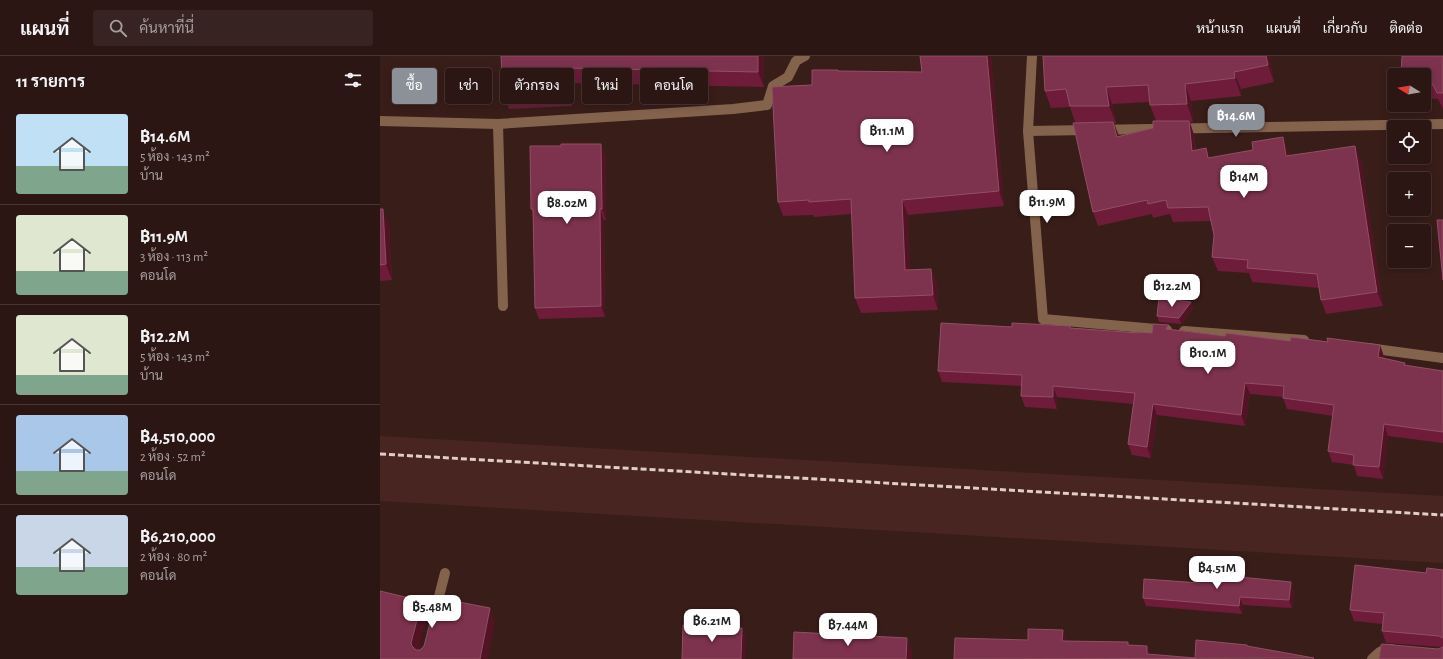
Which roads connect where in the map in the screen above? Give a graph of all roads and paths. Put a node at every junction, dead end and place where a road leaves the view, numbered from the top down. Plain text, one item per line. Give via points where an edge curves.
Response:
1 (805, 56) edge
2 (1032, 56) edge
3 (380, 121) edge
4 (498, 124) junction
5 (1443, 124) edge
6 (1028, 131) junction
7 (503, 306) dead end
8 (1313, 341) edge
9 (1358, 346) edge
10 (1443, 358) edge
11 (445, 573) dead end
12 (432, 623) edge
13 (1400, 650) edge
14 (1372, 659) edge

1 - 4 street via 796,61 788,77 773,86 767,105
2 - 6 street
3 - 4 street
4 - 7 street
5 - 6 street
6 - 8 street via 1043,319
9 - 10 street
11 - 12 street
13 - 14 street via 1385,649

